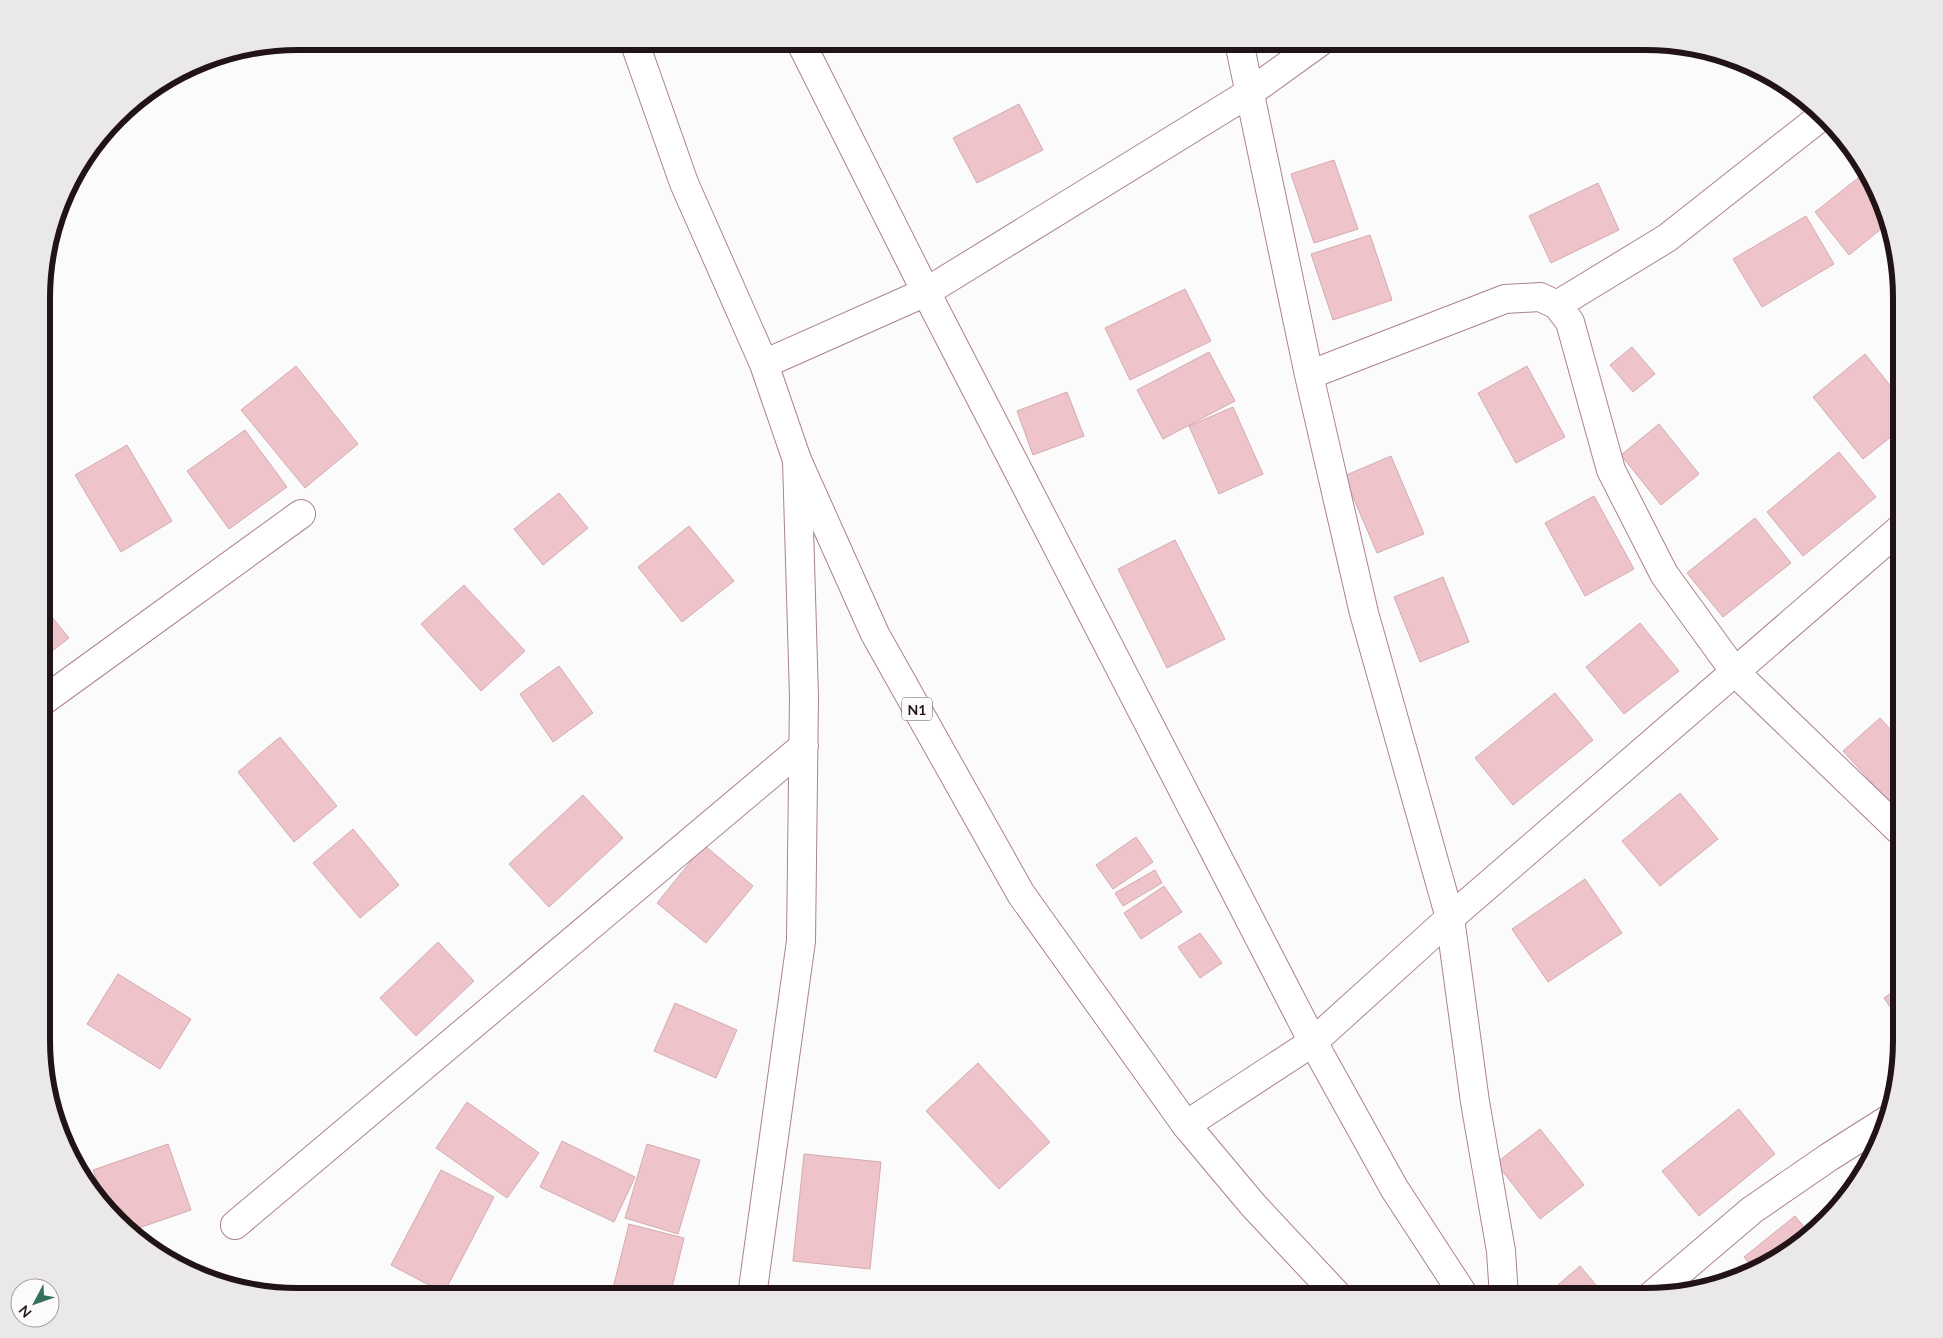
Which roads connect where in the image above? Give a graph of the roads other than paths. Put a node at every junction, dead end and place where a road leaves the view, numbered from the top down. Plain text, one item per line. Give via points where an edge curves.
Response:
1 (637, 50) edge
2 (804, 50) edge
3 (1241, 50) edge
4 (1309, 50) edge
5 (1249, 92) junction
6 (1817, 120) edge
7 (926, 292) junction
8 (1557, 305) junction
9 (764, 364) junction
10 (1309, 375) junction
11 (797, 460) junction
12 (301, 514) dead end
13 (1893, 535) edge
14 (1734, 672) junction
15 (50, 696) edge
16 (804, 746) junction
17 (1893, 824) edge
18 (1450, 918) junction
19 (1313, 1042) junction
20 (1186, 1124) junction
21 (1877, 1126) edge
22 (235, 1225) dead end
23 (1662, 1287) edge
24 (753, 1288) edge
25 (1331, 1288) edge
26 (1459, 1288) edge
27 (1503, 1288) edge

1 - 9 street, N1 via 684,183
2 - 7 street
3 - 5 street
4 - 5 street
5 - 7 street
5 - 10 street
6 - 8 street via 1667,238
7 - 9 street
7 - 19 street
8 - 10 street via 1540,297 1505,299
8 - 14 street via 1570,322 1611,470 1664,574
9 - 11 street, N1
10 - 18 street via 1364,613
11 - 16 street
11 - 20 street, N1 via 874,634 1021,894
12 - 15 street
13 - 14 street
14 - 17 street
14 - 18 street
16 - 22 street
16 - 24 street via 801,941
18 - 19 street
18 - 27 street via 1475,1102 1501,1251
19 - 20 street
19 - 26 street via 1394,1188
20 - 25 street, N1 via 1253,1204
21 - 23 street via 1752,1210

